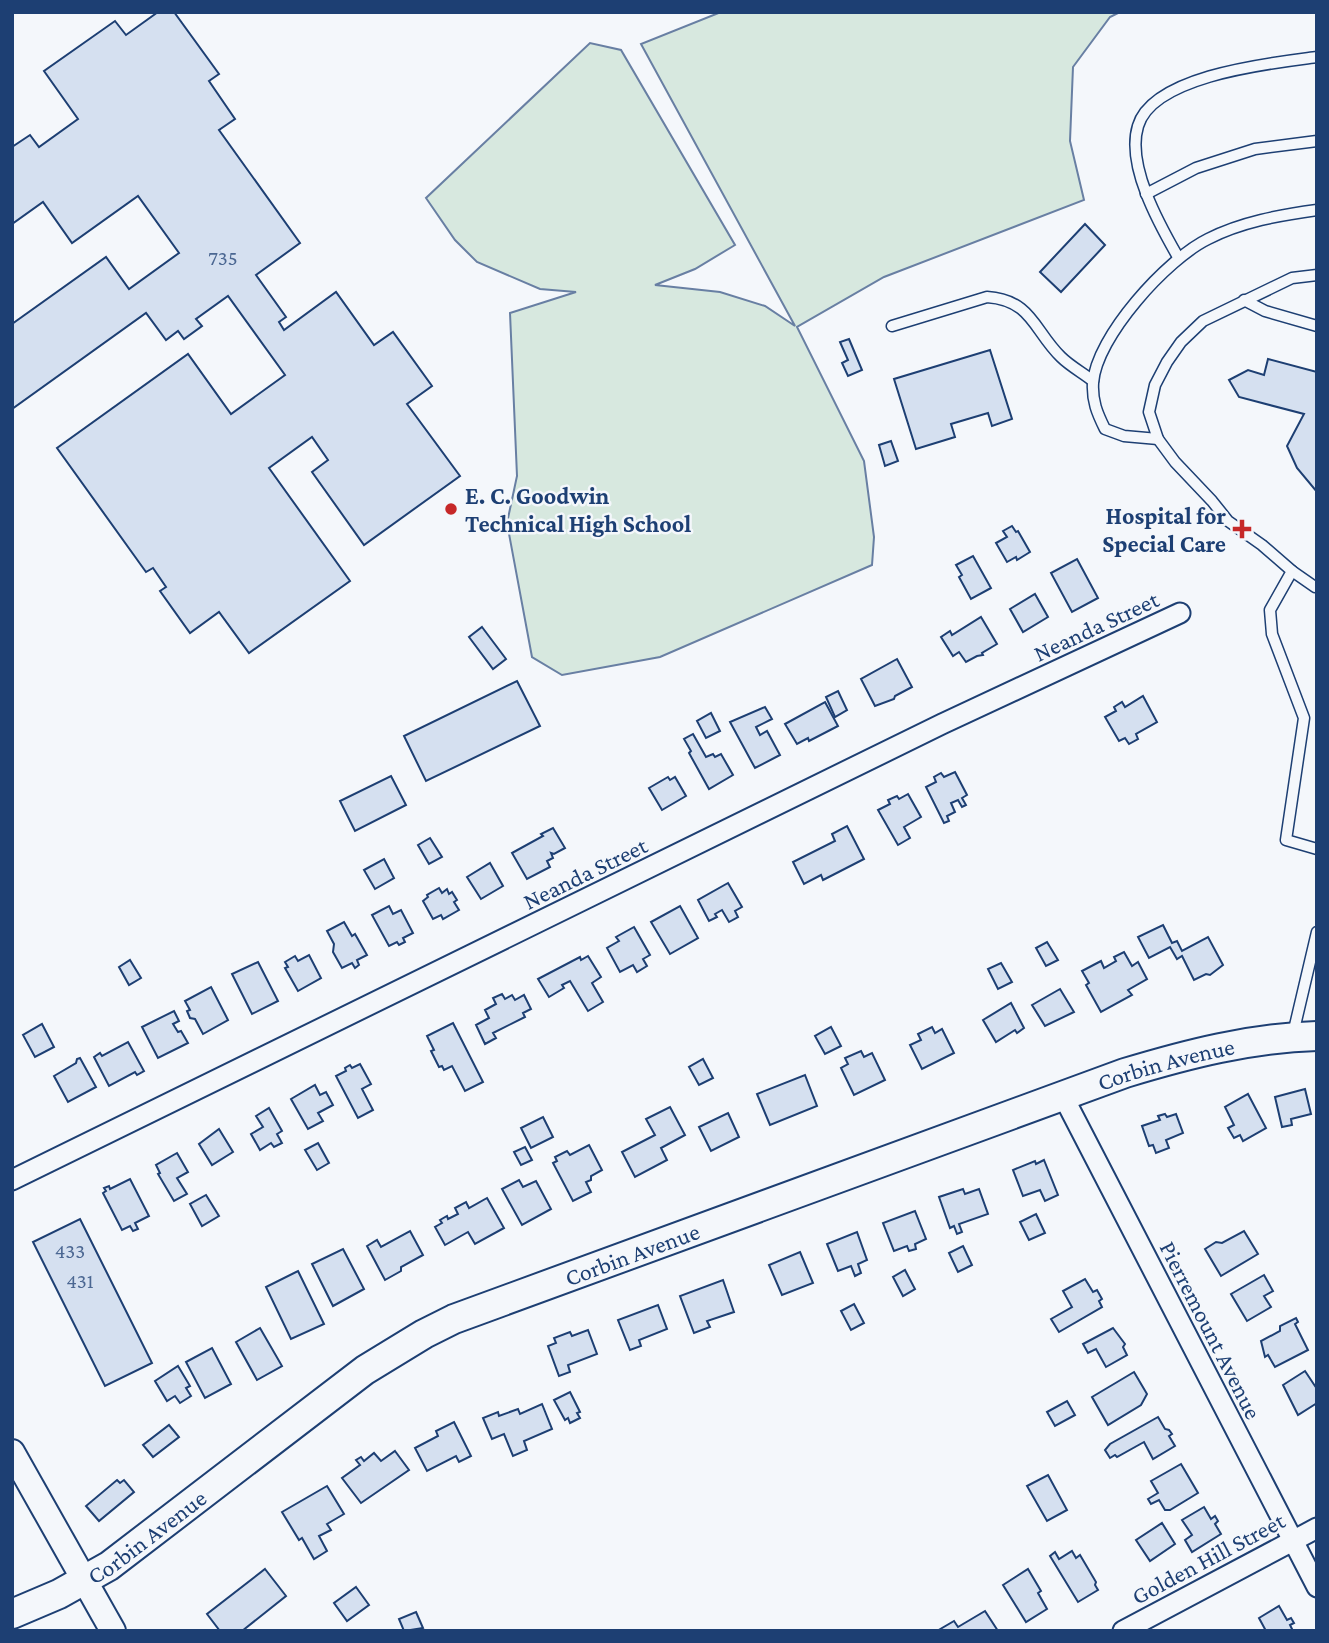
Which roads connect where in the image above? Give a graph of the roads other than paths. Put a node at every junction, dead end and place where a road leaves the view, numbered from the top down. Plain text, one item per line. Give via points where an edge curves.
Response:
1 (1317, 57) edge
2 (1317, 141) edge
3 (1146, 194) junction
4 (1317, 210) edge
5 (1178, 257) junction
6 (1317, 275) edge
7 (1244, 300) junction
8 (892, 326) dead end
9 (1317, 326) edge
10 (1093, 381) junction
11 (1158, 439) junction
12 (1293, 571) junction
13 (1316, 588) edge
14 (1180, 613) dead end
15 (1317, 849) edge
16 (1317, 932) edge
17 (1304, 1037) edge
18 (1063, 1096) junction
19 (12, 1180) edge
20 (12, 1452) edge
21 (1317, 1528) edge
22 (1292, 1541) junction
23 (84, 1580) junction
24 (1317, 1587) edge
25 (12, 1614) edge
26 (113, 1631) edge
27 (1123, 1631) edge

1 - 3 lane via 1200,79 1152,104 1138,125 1136,153
2 - 3 lane via 1255,149 1196,168
3 - 5 lane
4 - 5 lane via 1269,217 1208,238
5 - 10 lane via 1137,299 1106,346
6 - 7 lane via 1292,278
7 - 9 lane
7 - 11 lane via 1203,321 1167,362 1155,385 1149,412
8 - 10 lane via 987,297 1001,298 1028,314 1061,357
10 - 11 lane via 1094,407 1105,429
11 - 12 lane via 1228,521
12 - 13 lane
12 - 15 lane via 1270,610 1272,634 1304,719 1286,839
14 - 19 street, Neanda Street via 942,724
16 - 17 lane
17 - 18 main road, Corbin Avenue via 1200,1051
18 - 22 street, Pierremount Avenue
18 - 23 main road, Corbin Avenue via 489,1305 424,1334 365,1370 130,1551
20 - 23 street
21 - 22 street, Golden Hill Street
22 - 24 street, Pierremount Avenue
22 - 27 street, Golden Hill Street
23 - 25 main road, Corbin Avenue
23 - 26 street

